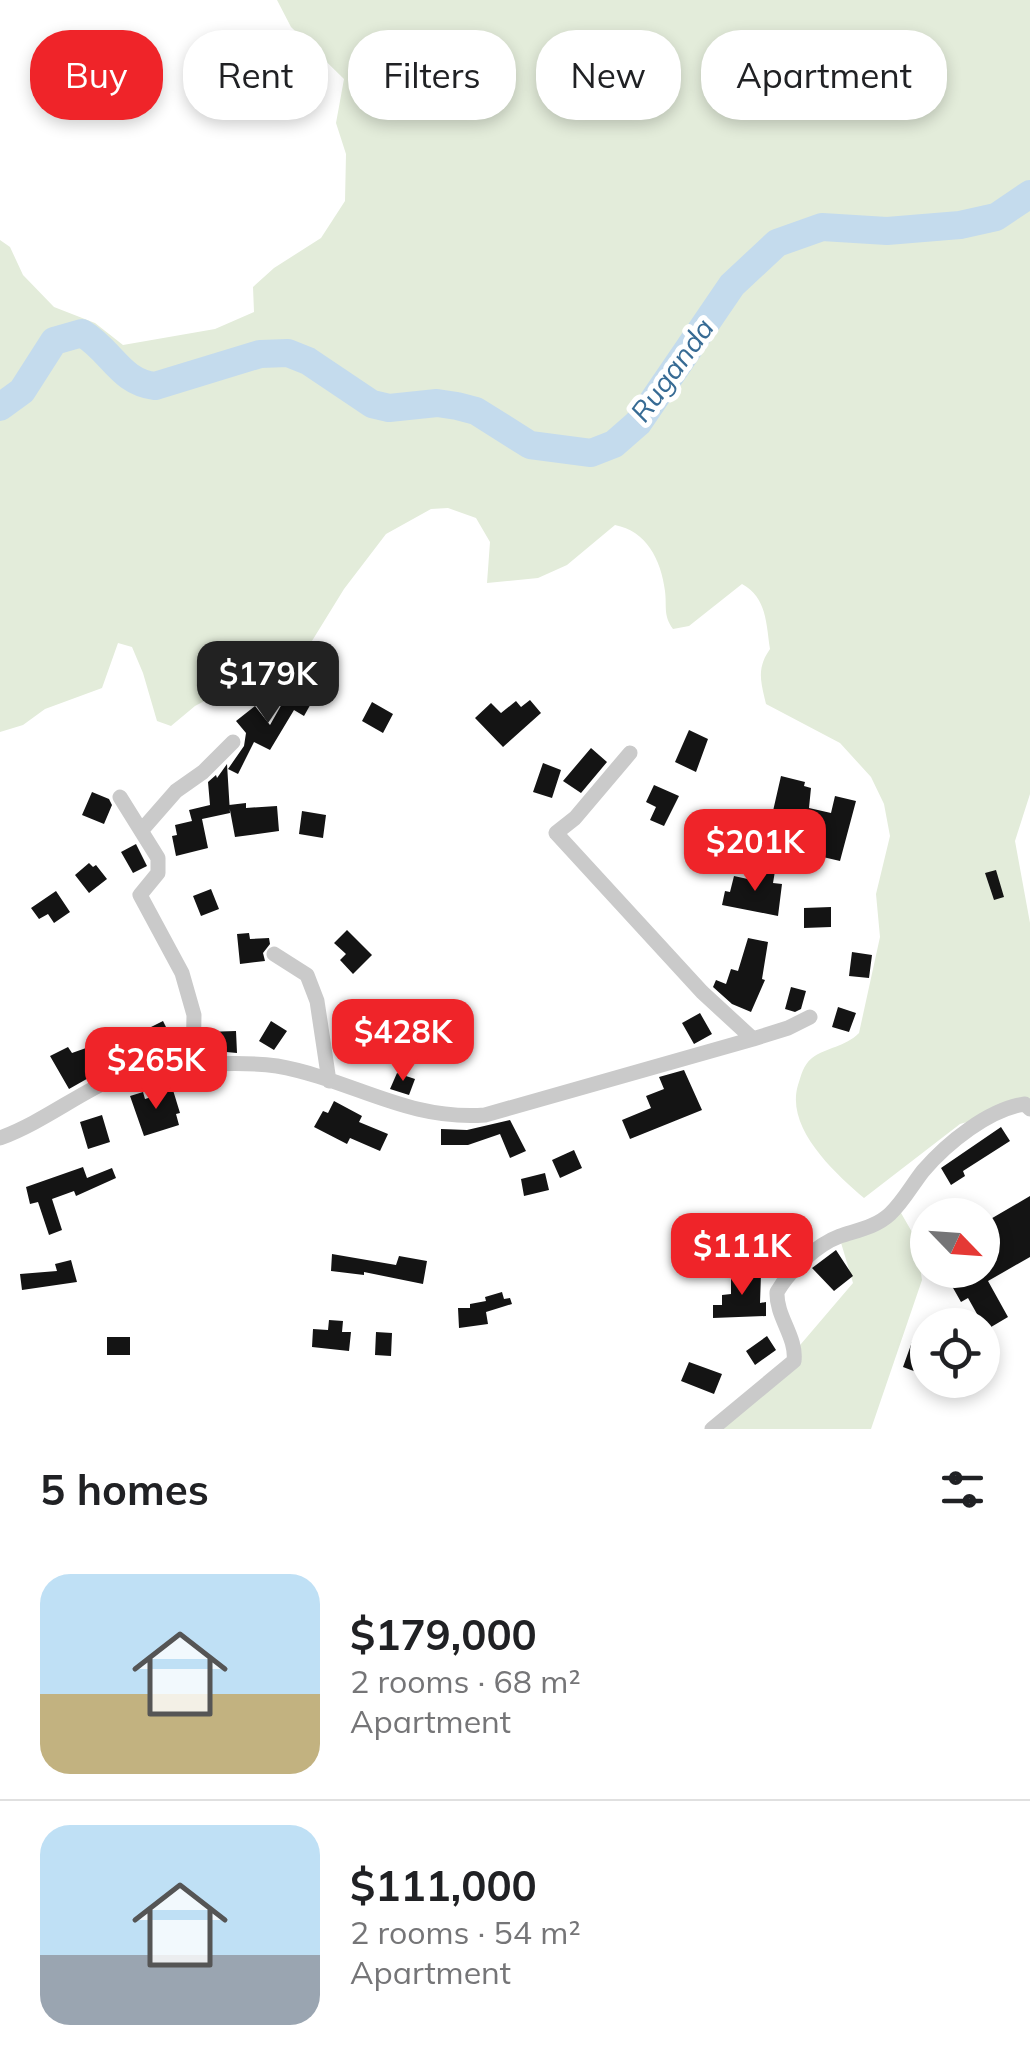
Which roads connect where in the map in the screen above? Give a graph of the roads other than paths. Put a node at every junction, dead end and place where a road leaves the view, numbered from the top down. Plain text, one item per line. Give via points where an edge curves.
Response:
1 (233, 742) dead end
2 (630, 752) dead end
3 (120, 797) dead end
4 (140, 831) junction
5 (274, 954) dead end
6 (810, 1017) dead end
7 (753, 1039) junction
8 (193, 1066) junction
9 (329, 1082) junction
10 (1030, 1109) edge
11 (0, 1138) edge
12 (712, 1429) edge

1 - 4 street
2 - 7 street via 556,833
3 - 4 street
4 - 8 street via 158,858 158,873 140,896 182,973 194,1015
5 - 9 street via 307,975
6 - 7 street
7 - 9 street via 458,1117
8 - 9 street via 275,1066
8 - 11 street via 120,1075
10 - 12 street via 1007,1107 979,1125 935,1158 888,1216 808,1256 777,1292 794,1361

